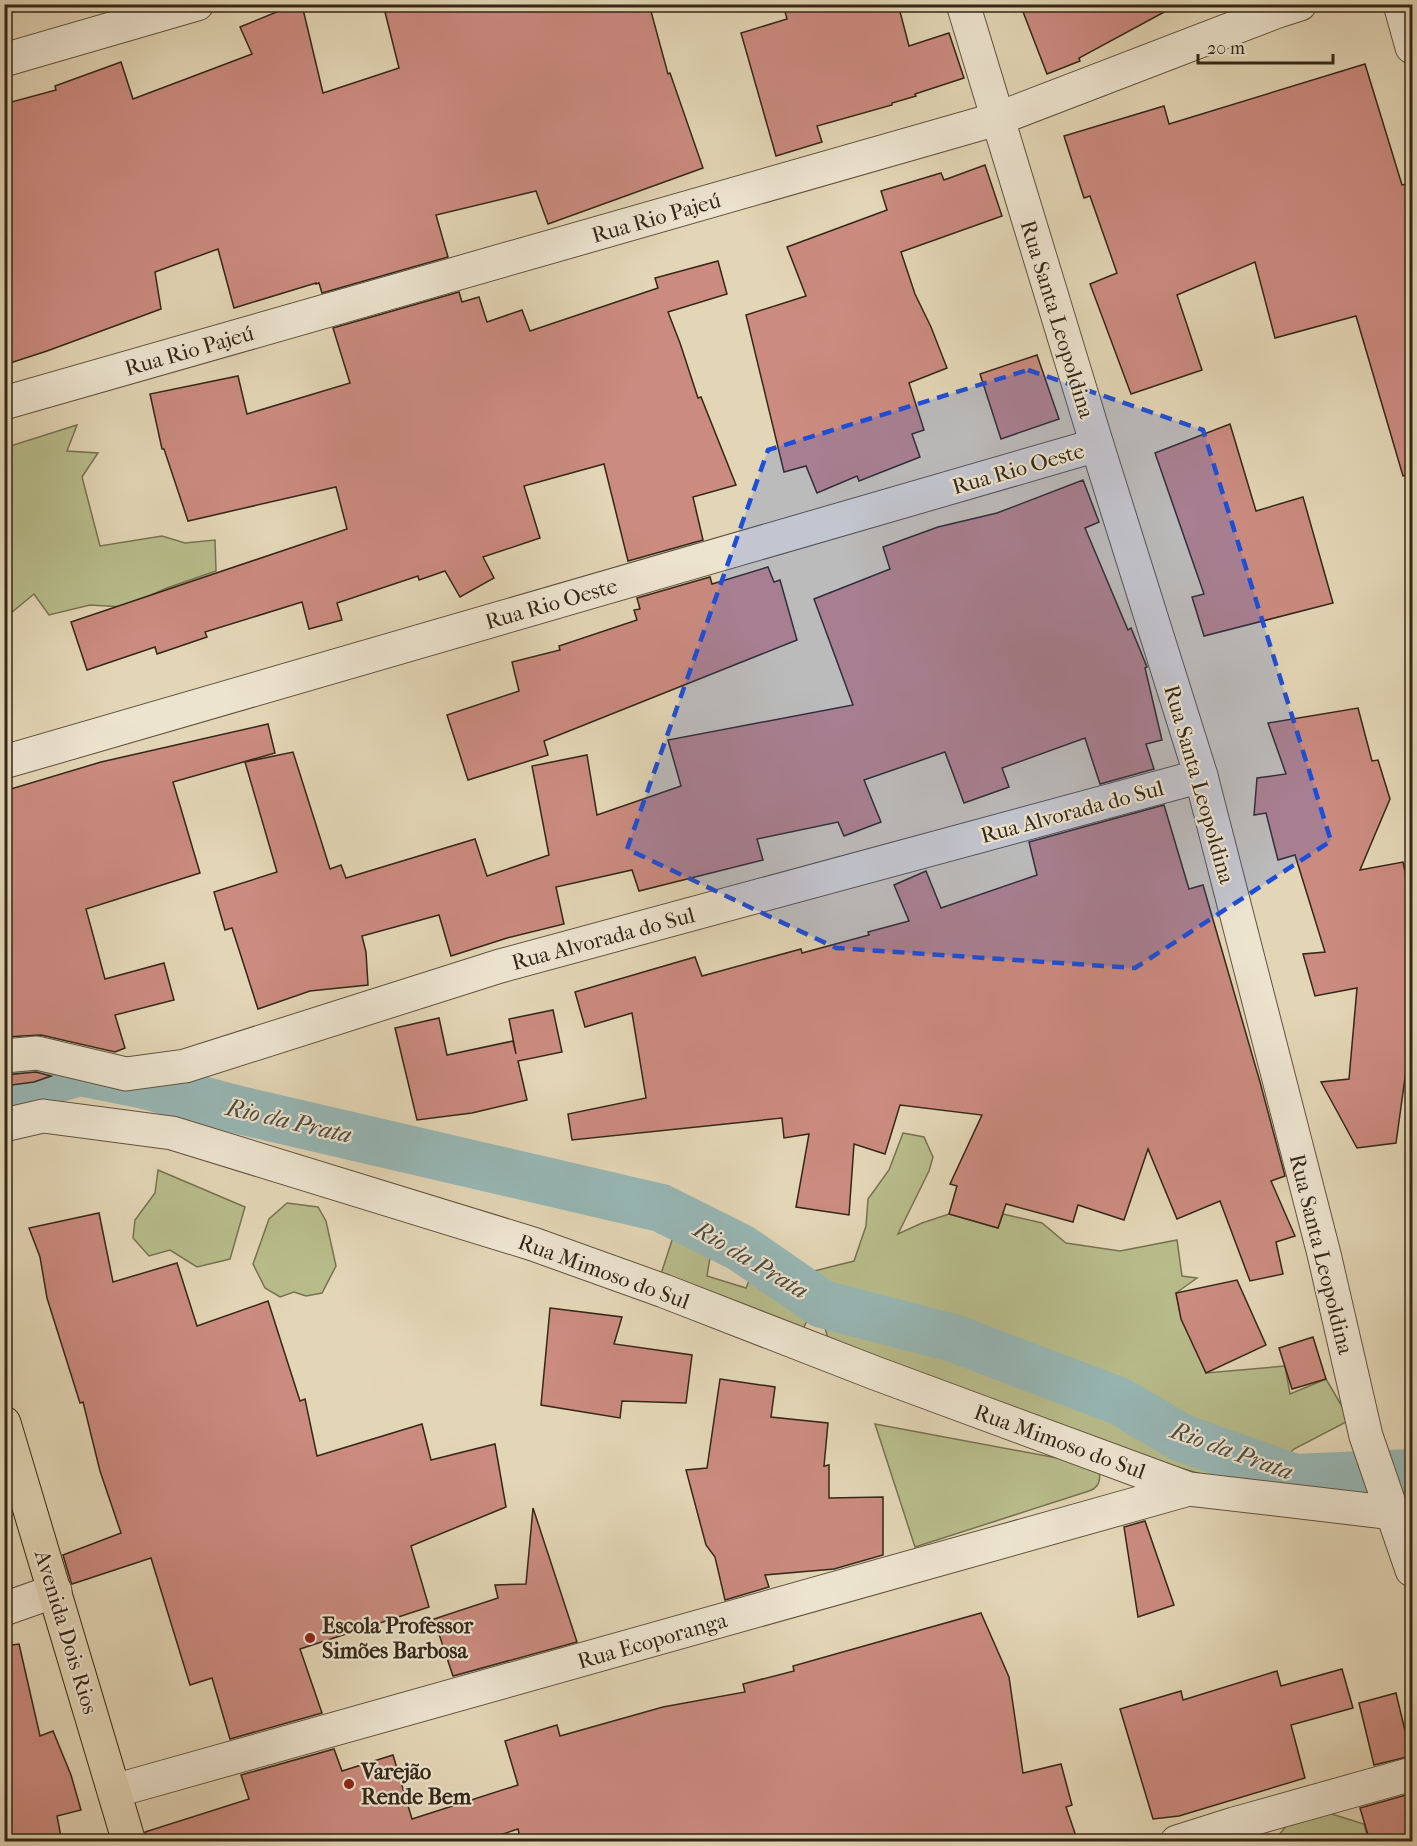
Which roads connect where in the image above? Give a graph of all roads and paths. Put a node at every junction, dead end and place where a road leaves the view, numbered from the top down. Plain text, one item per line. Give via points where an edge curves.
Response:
1 (197, 4) edge
2 (963, 4) edge
3 (1400, 4) edge
4 (1285, 7) edge
5 (1413, 47) edge
6 (4, 60) edge
7 (997, 119) junction
8 (4, 403) edge
9 (1097, 445) junction
10 (4, 762) edge
11 (1201, 776) junction
12 (4, 1056) edge
13 (4, 1125) edge
14 (4, 1423) edge
15 (1189, 1489) junction
16 (1398, 1508) edge
17 (1413, 1570) edge
18 (55, 1591) junction
19 (4, 1609) edge
20 (1413, 1774) edge
21 (114, 1791) junction
22 (129, 1842) edge
23 (1177, 1842) edge

1 - 6 street
2 - 7 street, Rua Santa Leopoldina
3 - 5 street
4 - 7 street, Rua Rio Pajeú
7 - 8 street, Rua Rio Pajeú
7 - 9 street, Rua Santa Leopoldina
9 - 10 street, Rua Rio Oeste
9 - 11 street, Rua Santa Leopoldina
11 - 12 street, Rua Alvorada do Sul via 500,966 185,1066 126,1074 37,1053
11 - 16 street, Rua Santa Leopoldina via 1369,1442
13 - 15 street, Rua Mimoso do Sul via 43,1116 172,1133 533,1244
14 - 18 main road, Avenida Dois Rios
15 - 16 street
15 - 21 street, Rua Ecoporanga
16 - 17 street, Rua Santa Leopoldina
18 - 19 street
18 - 21 main road, Avenida Dois Rios
20 - 23 street
21 - 22 main road, Avenida Dois Rios

